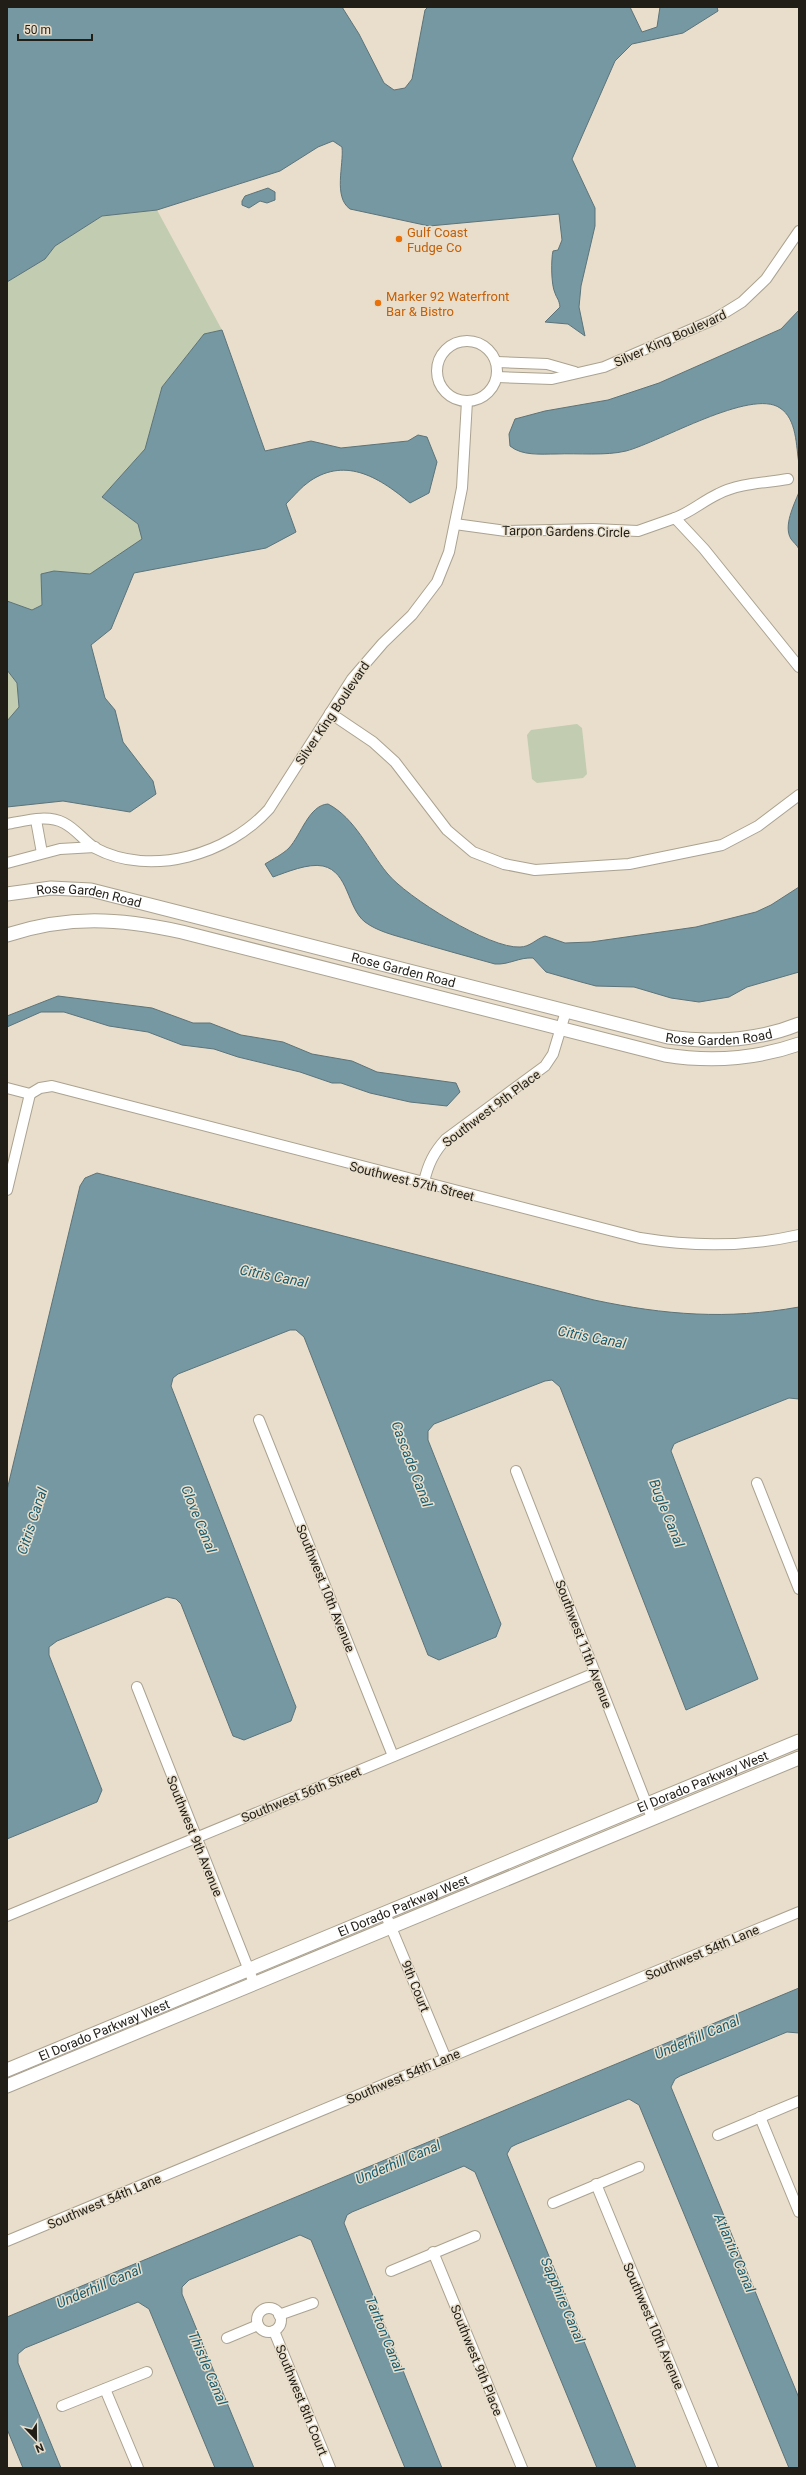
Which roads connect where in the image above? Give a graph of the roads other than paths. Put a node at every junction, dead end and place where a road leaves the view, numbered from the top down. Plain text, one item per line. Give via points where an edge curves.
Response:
1 (799, 231) edge
2 (497, 362) junction
3 (577, 373) junction
4 (497, 377) junction
5 (467, 401) junction
6 (788, 479) dead end
7 (675, 518) junction
8 (455, 524) junction
9 (799, 667) edge
10 (330, 713) junction
11 (799, 795) edge
12 (36, 820) junction
13 (7, 824) edge
14 (95, 847) junction
15 (42, 853) junction
16 (7, 863) edge
17 (7, 894) edge
18 (7, 935) edge
19 (566, 1011) junction
20 (799, 1024) edge
21 (562, 1028) junction
22 (799, 1044) edge
23 (7, 1088) edge
24 (30, 1094) junction
25 (424, 1182) junction
26 (7, 1190) edge
27 (799, 1235) edge
28 (259, 1420) dead end
29 (516, 1471) dead end
30 (757, 1483) dead end
31 (799, 1589) edge
32 (595, 1673) junction
33 (137, 1688) dead end
34 (799, 1741) edge
35 (393, 1756) junction
36 (799, 1758) edge
37 (647, 1805) junction
38 (652, 1818) junction
39 (196, 1837) junction
40 (799, 1912) edge
41 (385, 1913) junction
42 (7, 1916) edge
43 (391, 1926) junction
44 (249, 1970) junction
45 (254, 1983) junction
46 (446, 2059) junction
47 (7, 2070) edge
48 (7, 2086) edge
49 (799, 2101) edge
50 (760, 2117) junction
51 (718, 2135) dead end
52 (639, 2168) dead end
53 (596, 2184) junction
54 (553, 2203) dead end
55 (799, 2212) edge
56 (475, 2236) dead end
57 (7, 2241) edge
58 (433, 2252) junction
59 (390, 2271) dead end
60 (313, 2303) dead end
61 (280, 2315) junction
62 (258, 2325) junction
63 (274, 2331) junction
64 (227, 2338) dead end
65 (147, 2372) dead end
66 (106, 2389) junction
67 (62, 2406) dead end
68 (138, 2468) edge
69 (330, 2468) edge
70 (522, 2468) edge
71 (713, 2468) edge

1 - 3 street, Silver King Boulevard via 766,279 728,312 617,363
2 - 3 street via 547,364
2 - 4 street
2 - 5 street via 487,347 471,340 452,344 445,350 437,366 440,384 451,396
3 - 4 street, Silver King Boulevard via 552,379
4 - 5 street via 486,394
5 - 8 street, Silver King Boulevard via 462,488
6 - 7 street, Tarpon Gardens Circle via 733,488
7 - 8 street, Tarpon Gardens Circle via 638,531 506,531
7 - 9 street via 704,549
8 - 10 street, Silver King Boulevard via 449,552 437,582 412,615 383,643 352,679
10 - 11 street via 373,742 395,762 447,830 474,852 504,864 534,870 628,864 722,845 758,826
10 - 14 street, Silver King Boulevard via 269,809 259,820 229,841 194,855 161,860 129,858
12 - 13 street, Silver King Boulevard
12 - 14 street, Silver King Boulevard via 49,819 65,823
12 - 15 street
14 - 15 street, Silver King Boulevard
15 - 16 street, Silver King Boulevard
17 - 19 street, Rose Garden Road via 51,888 91,890
18 - 21 street, Rose Garden Road via 41,925 82,919 149,924
19 - 20 street, Rose Garden Road via 668,1037 698,1040 742,1038 772,1033
19 - 21 street, Southwest 9th Place
21 - 22 street, Rose Garden Road via 659,1053 696,1059 743,1056
21 - 25 street, Southwest 9th Place via 553,1054 545,1066 446,1139 428,1165
23 - 24 street
24 - 25 street, Southwest 57th Street via 40,1088 52,1086
24 - 26 street
25 - 27 street, Southwest 57th Street via 579,1223 666,1242 725,1245
28 - 35 street, Southwest 10th Avenue
29 - 32 street, Southwest 11th Avenue
30 - 31 street
32 - 35 street, Southwest 56th Street
32 - 37 street, Southwest 11th Avenue
33 - 39 street, Southwest 9th Avenue
34 - 37 street, El Dorado Parkway West
35 - 39 street, Southwest 56th Street
36 - 38 street, El Dorado Parkway West
37 - 38 street, Southwest 11th Avenue
37 - 41 street, El Dorado Parkway West
38 - 43 street, El Dorado Parkway West
39 - 42 street, Southwest 56th Street
39 - 44 street, Southwest 9th Avenue
40 - 46 street, Southwest 54th Lane
41 - 43 street, 9th Court
41 - 44 street, El Dorado Parkway West
43 - 45 street, El Dorado Parkway West
43 - 46 street, 9th Court
44 - 45 street, Southwest 9th Avenue
44 - 47 street, El Dorado Parkway West
45 - 48 street, El Dorado Parkway West
46 - 57 street, Southwest 54th Lane
49 - 50 street
50 - 51 street
50 - 55 street
52 - 53 street
53 - 54 street
53 - 71 street, Southwest 10th Avenue
56 - 58 street
58 - 59 street
58 - 70 street, Southwest 9th Place
60 - 61 street
61 - 62 street via 274,2310 266,2309 259,2314
61 - 63 street, Southwest 8th Court via 280,2323
62 - 63 street, Southwest 8th Court via 266,2332
62 - 64 street
63 - 69 street, Southwest 8th Court
65 - 66 street
66 - 67 street
66 - 68 street

